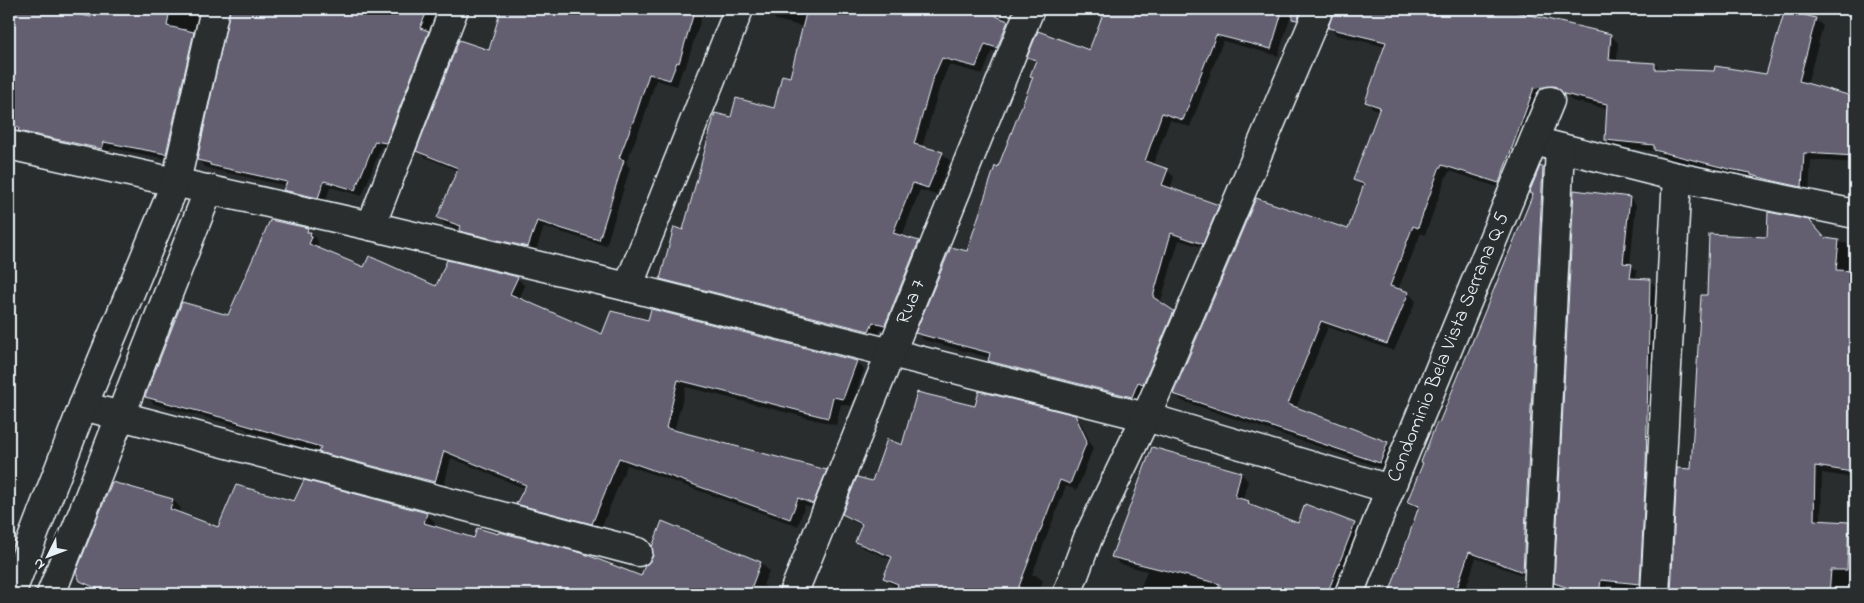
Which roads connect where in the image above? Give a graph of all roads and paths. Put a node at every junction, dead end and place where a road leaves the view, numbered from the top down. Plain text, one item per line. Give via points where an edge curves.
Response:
1 (215, 9) edge
2 (454, 9) edge
3 (739, 9) edge
4 (1030, 9) edge
5 (1319, 9) edge
6 (1550, 101) dead end
7 (1534, 141) junction
8 (9, 145) edge
9 (1560, 148) junction
10 (1676, 177) junction
11 (176, 182) junction
12 (209, 189) junction
13 (1855, 214) edge
14 (370, 226) junction
15 (628, 287) junction
16 (892, 354) junction
17 (83, 406) junction
18 (119, 416) junction
19 (1146, 417) junction
20 (1390, 490) junction
21 (638, 552) dead end
22 (11, 594) edge
23 (51, 594) edge
24 (793, 594) edge
25 (1067, 594) edge
26 (1349, 594) edge
27 (1538, 594) edge
28 (1655, 594) edge

1 - 11 street
2 - 14 street
3 - 15 street
4 - 16 street, Rua 7
5 - 19 street
6 - 7 street, Condominio Bela Vista Serrana Q 5
7 - 9 street
7 - 20 street, Condominio Bela Vista Serrana Q 5
8 - 11 street
9 - 10 street
9 - 27 street
10 - 13 street
10 - 28 street
11 - 12 street
11 - 17 street
12 - 14 street
12 - 18 street
14 - 15 street
15 - 16 street
16 - 19 street
16 - 24 street, Rua 7
17 - 18 street
17 - 22 street
18 - 21 street
18 - 23 street
19 - 20 street
19 - 25 street via 1088,538
20 - 26 street, Condominio Bela Vista Serrana Q 5

